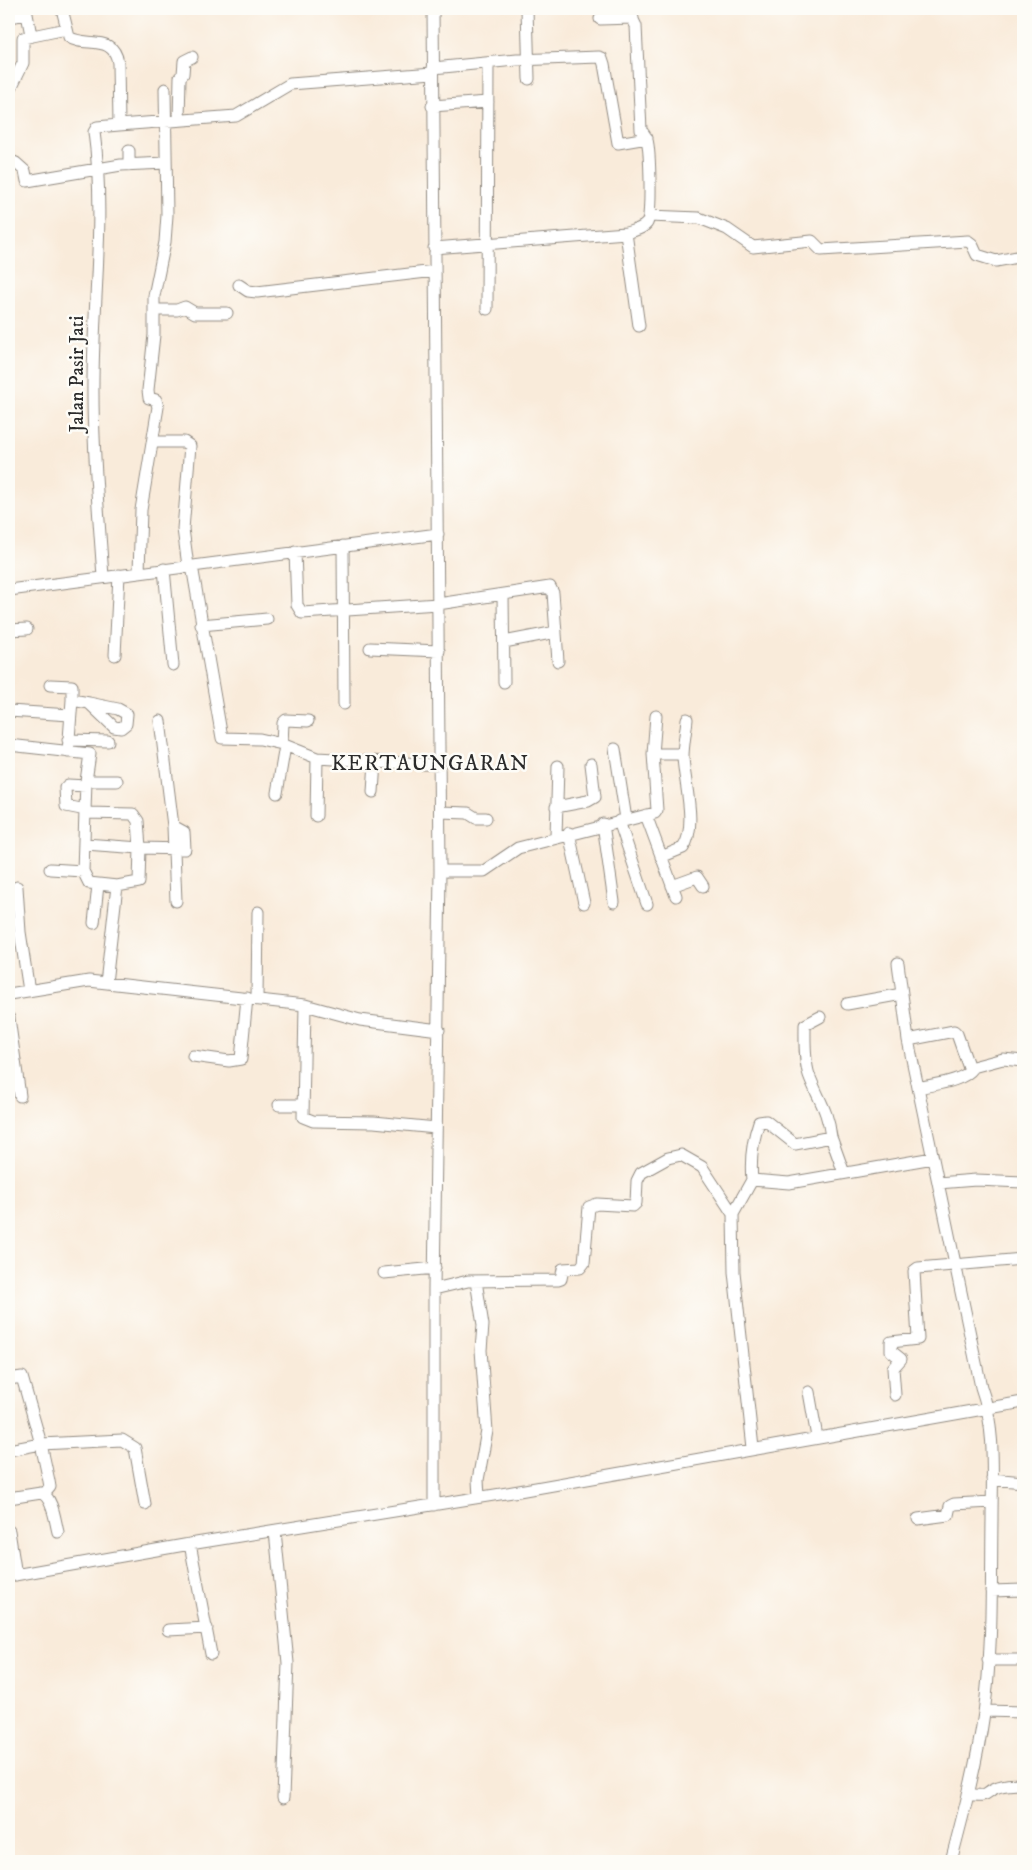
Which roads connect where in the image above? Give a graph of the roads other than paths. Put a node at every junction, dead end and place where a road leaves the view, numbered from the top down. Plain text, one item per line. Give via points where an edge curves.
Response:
1 (62, 9) edge
2 (433, 9) edge
3 (527, 9) edge
4 (26, 11) edge
5 (631, 13) edge
6 (9, 17) edge
7 (600, 19) dead end
8 (66, 29) junction
9 (31, 35) junction
10 (192, 57) dead end
11 (528, 60) junction
12 (488, 63) junction
13 (433, 71) junction
14 (529, 79) dead end
15 (165, 89) dead end
16 (9, 92) edge
17 (488, 102) junction
18 (432, 106) junction
19 (179, 120) junction
20 (165, 121) junction
21 (119, 125) junction
22 (647, 138) junction
23 (129, 151) dead end
24 (9, 160) edge
25 (166, 163) junction
26 (130, 164) junction
27 (97, 170) junction
28 (649, 216) junction
29 (626, 233) junction
30 (486, 244) junction
31 (434, 248) junction
32 (1023, 256) edge
33 (435, 271) junction
34 (239, 285) dead end
35 (487, 309) dead end
36 (154, 310) junction
37 (227, 314) dead end
38 (639, 326) dead end
39 (153, 442) junction
40 (438, 534) junction
41 (343, 546) junction
42 (295, 552) junction
43 (190, 566) junction
44 (164, 569) junction
45 (139, 572) junction
46 (119, 575) junction
47 (103, 577) junction
48 (9, 590) edge
49 (503, 594) junction
50 (438, 604) junction
51 (344, 609) junction
52 (267, 619) dead end
53 (201, 625) junction
54 (27, 629) dead end
55 (9, 630) edge
56 (556, 632) junction
57 (504, 642) junction
58 (370, 648) dead end
59 (439, 651) junction
60 (115, 655) dead end
61 (558, 661) dead end
62 (173, 665) dead end
63 (504, 682) dead end
64 (50, 685) dead end
65 (72, 700) junction
66 (89, 703) dead end
67 (344, 704) dead end
68 (9, 710) edge
69 (70, 715) junction
70 (656, 716) dead end
71 (687, 719) dead end
72 (160, 721) dead end
73 (308, 721) dead end
74 (92, 740) junction
75 (108, 741) dead end
76 (9, 745) edge
77 (284, 745) junction
78 (68, 746) junction
79 (615, 748) dead end
80 (90, 754) junction
81 (653, 754) junction
82 (683, 754) junction
83 (317, 758) junction
84 (375, 762) junction
85 (591, 764) dead end
86 (440, 765) junction
87 (558, 766) dead end
88 (117, 781) dead end
89 (86, 783) junction
90 (373, 792) dead end
91 (278, 793) dead end
92 (556, 806) junction
93 (86, 811) junction
94 (440, 812) junction
95 (646, 815) junction
96 (316, 816) dead end
97 (486, 818) dead end
98 (622, 820) junction
99 (603, 824) junction
100 (569, 833) junction
101 (556, 837) junction
102 (85, 844) junction
103 (140, 848) junction
104 (184, 849) junction
105 (660, 857) junction
106 (50, 869) dead end
107 (83, 871) junction
108 (440, 871) junction
109 (98, 885) junction
110 (117, 886) junction
111 (703, 886) dead end
112 (17, 887) dead end
113 (176, 900) dead end
114 (614, 902) dead end
115 (584, 903) dead end
116 (647, 904) dead end
117 (258, 912) dead end
118 (94, 923) dead end
119 (898, 963) dead end
120 (106, 983) junction
121 (29, 991) junction
122 (9, 994) edge
123 (902, 994) junction
124 (252, 999) junction
125 (847, 1004) dead end
126 (305, 1005) junction
127 (820, 1017) dead end
128 (9, 1018) edge
129 (439, 1030) junction
130 (908, 1040) junction
131 (193, 1056) dead end
132 (1023, 1060) edge
133 (973, 1068) junction
134 (918, 1088) junction
135 (20, 1096) dead end
136 (279, 1105) dead end
137 (301, 1105) junction
138 (436, 1128) junction
139 (831, 1137) junction
140 (933, 1158) junction
141 (844, 1173) junction
142 (752, 1180) junction
143 (1023, 1182) edge
144 (938, 1184) junction
145 (733, 1214) junction
146 (1023, 1258) edge
147 (954, 1265) junction
148 (435, 1268) junction
149 (384, 1273) dead end
150 (476, 1281) junction
151 (434, 1289) junction
152 (9, 1379) edge
153 (809, 1392) dead end
154 (894, 1395) dead end
155 (1023, 1402) edge
156 (989, 1407) junction
157 (816, 1437) junction
158 (41, 1444) junction
159 (753, 1448) junction
160 (9, 1450) edge
161 (992, 1479) junction
162 (1023, 1482) edge
163 (44, 1494) junction
164 (479, 1497) junction
165 (9, 1498) edge
166 (992, 1502) junction
167 (145, 1504) dead end
168 (434, 1505) junction
169 (918, 1519) dead end
170 (275, 1530) junction
171 (9, 1531) edge
172 (58, 1532) dead end
173 (190, 1544) junction
174 (13, 1576) edge
175 (1023, 1590) edge
176 (991, 1591) junction
177 (206, 1628) junction
178 (168, 1630) dead end
179 (211, 1654) dead end
180 (988, 1660) junction
181 (1023, 1660) edge
182 (985, 1711) junction
183 (1023, 1712) edge
184 (1023, 1784) edge
185 (968, 1794) junction
186 (283, 1798) dead end
187 (951, 1861) edge

1 - 8 street
2 - 13 street
3 - 11 street
4 - 6 street
4 - 9 street
5 - 7 street
5 - 22 street via 636,26 641,130
8 - 9 street
8 - 21 street via 71,39 99,42 116,54
9 - 16 street via 22,40 23,63
10 - 19 street via 184,61 180,77
11 - 12 street
11 - 14 street
11 - 22 street via 602,58 618,143
12 - 13 street
12 - 17 street
13 - 18 street
13 - 19 street via 290,84 236,116
15 - 20 street
17 - 18 street
17 - 30 street
18 - 31 street
19 - 20 street
20 - 21 street
20 - 25 street
21 - 27 street, Jalan Pasir Jati via 97,127 94,131
22 - 28 street via 651,173
23 - 26 street
24 - 27 street via 25,170 26,181
25 - 26 street
25 - 36 street via 167,215
26 - 27 street
27 - 47 street, Jalan Pasir Jati via 100,230 92,393
28 - 29 street via 646,224
28 - 32 street via 699,218 727,229 753,247 810,241 821,250 968,241 977,255 991,260
29 - 30 street
29 - 38 street
30 - 31 street
30 - 35 street
31 - 33 street
33 - 34 street via 257,292
33 - 40 street
36 - 37 street via 185,307 195,313
36 - 39 street via 148,390 148,396 156,400 158,407
39 - 43 street via 187,442 190,446 183,529
39 - 45 street via 141,510
40 - 41 street
40 - 50 street
41 - 42 street
41 - 51 street
42 - 43 street
42 - 51 street via 299,610 308,613
43 - 44 street
43 - 53 street
44 - 45 street
44 - 62 street
45 - 46 street
46 - 47 street
46 - 60 street
47 - 48 street
49 - 50 street
49 - 56 street via 550,588
49 - 57 street
50 - 51 street
50 - 59 street
51 - 67 street
52 - 53 street
53 - 77 street via 222,738 260,739
54 - 55 street
56 - 57 street
56 - 61 street
57 - 63 street
58 - 59 street
59 - 86 street
64 - 65 street via 72,686
65 - 66 street
65 - 69 street
68 - 69 street
69 - 78 street
70 - 81 street
71 - 82 street
72 - 104 street via 174,826
73 - 77 street via 286,720 283,723
74 - 75 street
74 - 78 street
74 - 80 street
76 - 78 street
77 - 83 street
77 - 91 street
78 - 80 street
79 - 98 street
80 - 89 street
81 - 82 street
81 - 95 street via 657,810
82 - 105 street via 688,805 686,842 683,848
83 - 84 street
83 - 96 street
84 - 86 street
84 - 90 street
85 - 92 street via 595,797
86 - 94 street
87 - 92 street
88 - 89 street
89 - 93 street
89 - 93 street via 64,788 66,806
92 - 101 street
93 - 102 street
93 - 103 street via 133,814 138,821
94 - 97 street via 468,813 476,818
94 - 108 street
95 - 98 street
95 - 105 street
98 - 99 street
98 - 116 street
99 - 100 street
99 - 114 street
100 - 101 street
100 - 115 street
101 - 108 street via 518,848 484,871
102 - 103 street
102 - 107 street
103 - 104 street
103 - 110 street via 139,882
104 - 113 street
105 - 111 street via 674,891 697,877
106 - 107 street
107 - 109 street via 88,883
108 - 129 street
109 - 110 street
109 - 118 street
110 - 120 street
112 - 121 street
117 - 124 street
119 - 123 street
120 - 121 street via 74,982
120 - 124 street
121 - 122 street
123 - 125 street
123 - 130 street
124 - 126 street
124 - 131 street via 241,1059 228,1061
126 - 129 street via 360,1020
126 - 137 street
127 - 139 street via 805,1025 807,1064 828,1117
128 - 135 street
129 - 138 street
130 - 133 street via 955,1031 966,1064
130 - 134 street
132 - 133 street via 1003,1059
133 - 134 street via 967,1074
134 - 140 street
136 - 137 street
137 - 138 street via 303,1117 307,1120
138 - 148 street
139 - 141 street
139 - 142 street via 795,1144 766,1121 760,1122 750,1155
140 - 141 street
140 - 144 street
141 - 142 street via 789,1183
142 - 145 street
143 - 144 street via 976,1180
144 - 147 street
145 - 150 street via 702,1167 686,1157 676,1156 641,1173 633,1206 596,1204 589,1207 582,1267 563,1269 558,1280
145 - 159 street via 734,1272
146 - 147 street
147 - 154 street via 914,1271 918,1339 891,1342 891,1351 902,1359 893,1368
147 - 156 street
148 - 149 street
148 - 151 street
150 - 151 street
150 - 164 street via 483,1325 481,1350 487,1432 479,1473
151 - 168 street
152 - 158 street via 22,1377
153 - 157 street
155 - 156 street
156 - 157 street
156 - 161 street
157 - 159 street
158 - 160 street
158 - 163 street via 50,1481 50,1487
158 - 167 street via 128,1442 134,1448
159 - 164 street
161 - 162 street
161 - 166 street
163 - 165 street
163 - 172 street via 49,1500
164 - 168 street
166 - 169 street via 954,1504 950,1506 948,1515
166 - 176 street
168 - 170 street
170 - 173 street
170 - 186 street via 288,1664
171 - 174 street
173 - 174 street
173 - 177 street
175 - 176 street
176 - 180 street
177 - 178 street
177 - 179 street
180 - 181 street
180 - 182 street
182 - 183 street
182 - 185 street
184 - 185 street via 996,1787 982,1796
185 - 187 street

